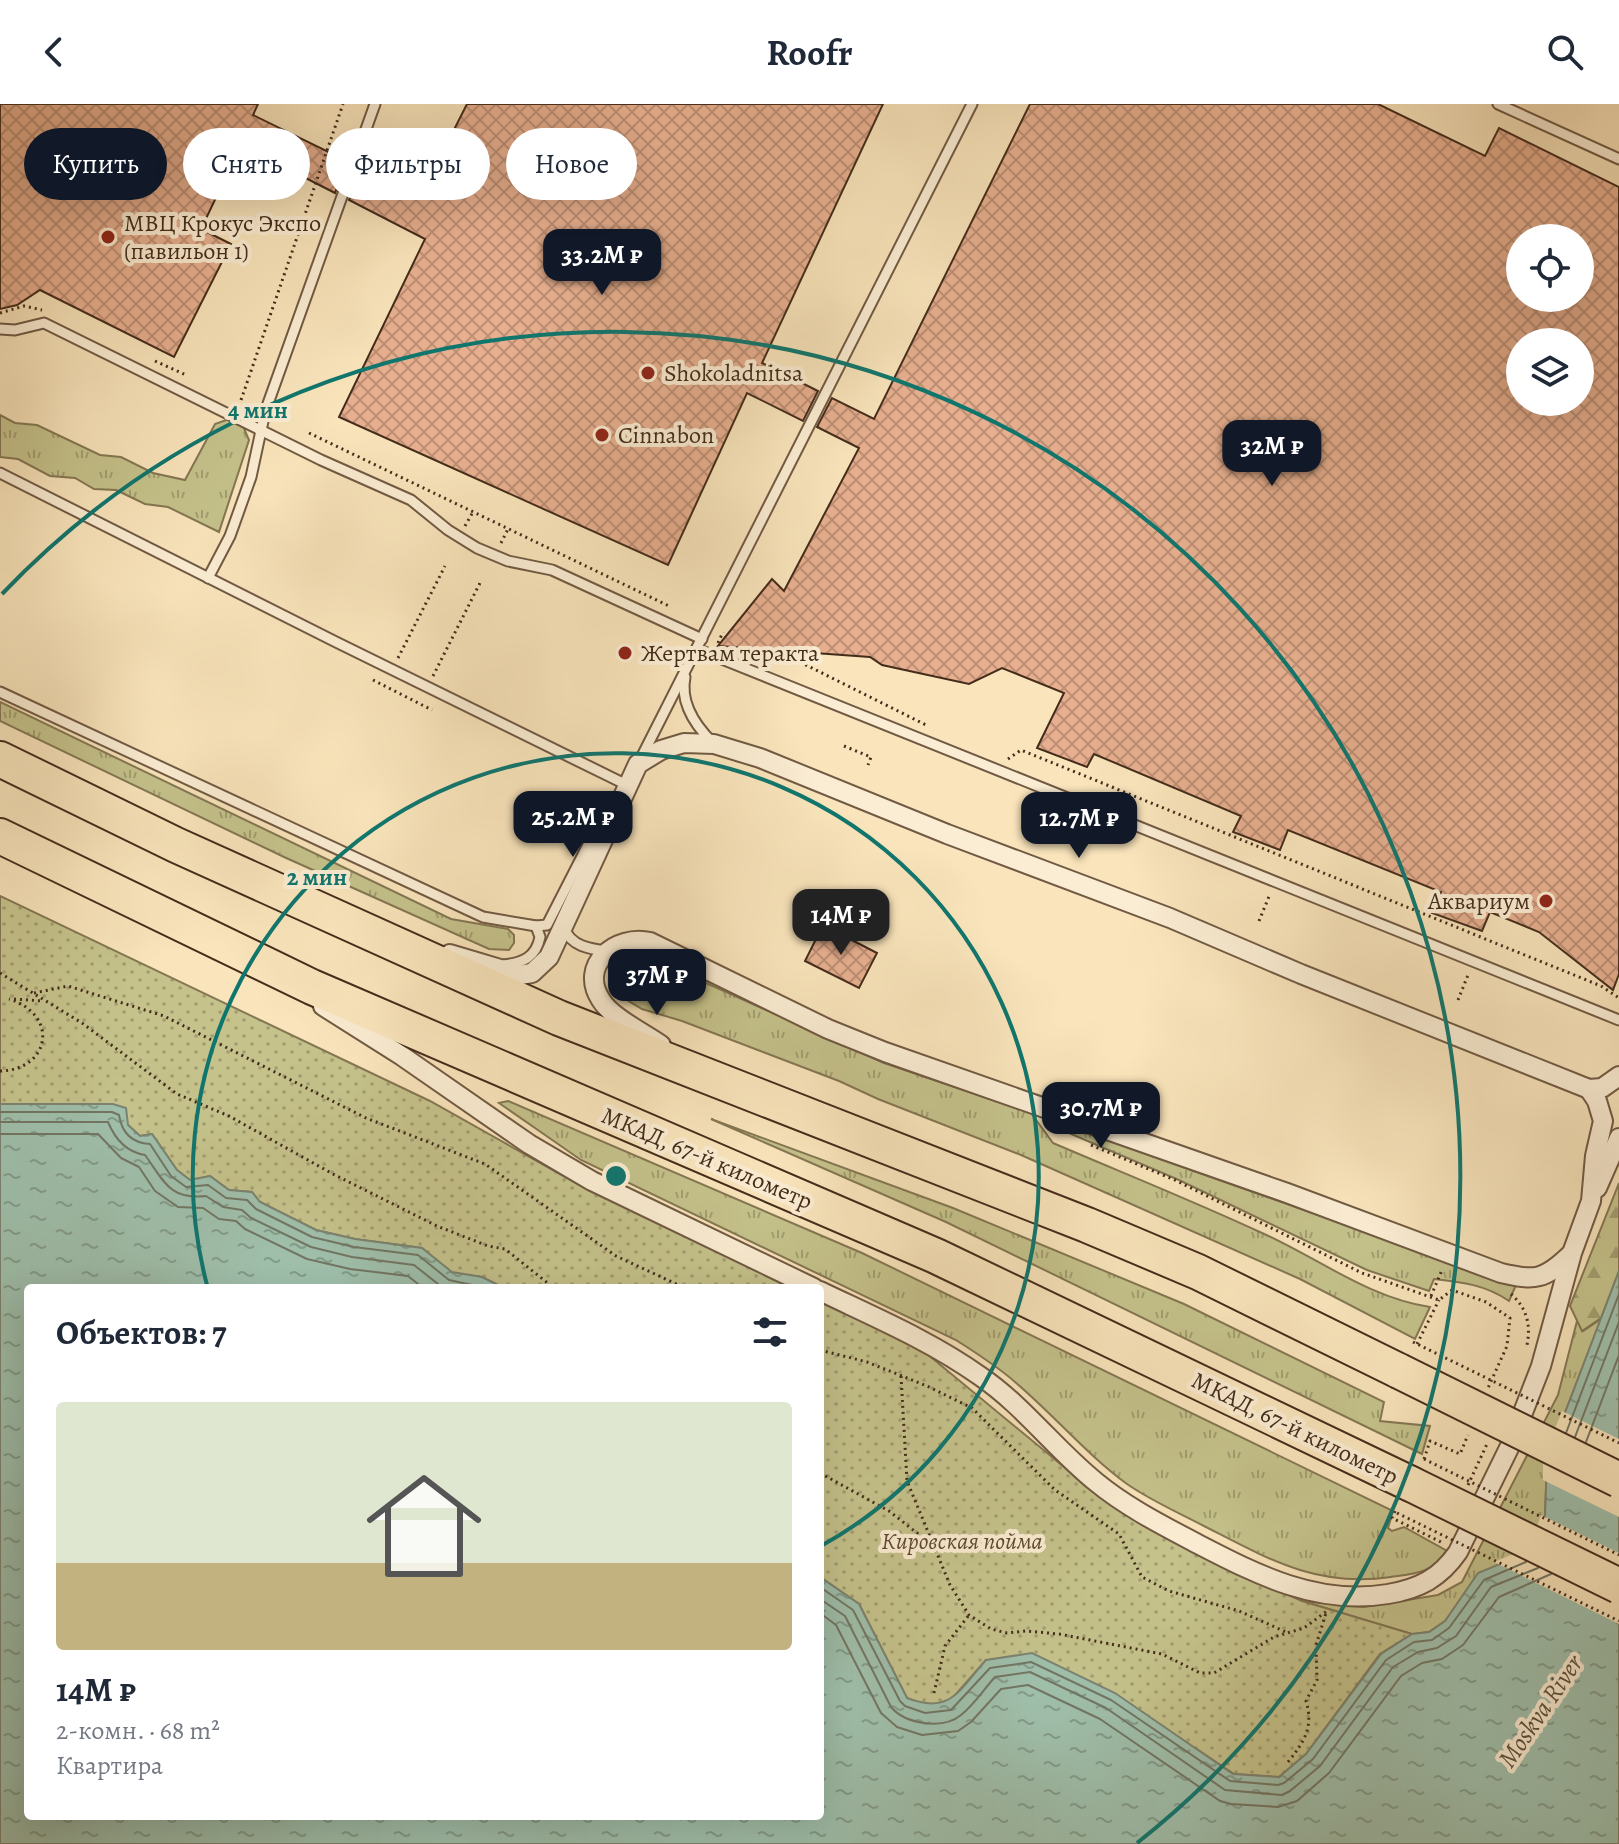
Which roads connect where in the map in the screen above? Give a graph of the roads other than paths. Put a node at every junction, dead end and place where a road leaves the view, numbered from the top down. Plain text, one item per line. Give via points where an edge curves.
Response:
1 (375, 104) edge
2 (972, 104) edge
3 (1498, 104) edge
4 (1619, 159) edge
5 (0, 329) edge
6 (262, 429) junction
7 (0, 473) edge
8 (208, 578) junction
9 (702, 639) junction
10 (697, 649) junction
11 (688, 666) junction
12 (0, 692) edge
13 (714, 744) junction
14 (0, 759) edge
15 (638, 764) junction
16 (629, 786) junction
17 (619, 809) junction
18 (0, 836) edge
19 (172, 919) junction
20 (536, 926) junction
21 (564, 928) junction
22 (403, 950) junction
23 (607, 951) junction
24 (489, 966) junction
25 (1619, 1020) edge
26 (702, 1073) junction
27 (1619, 1076) edge
28 (1589, 1089) junction
29 (1619, 1138) edge
30 (1591, 1201) junction
31 (1572, 1253) junction
32 (806, 1284) edge
33 (824, 1293) edge
34 (1619, 1480) edge
35 (1619, 1586) edge

1 - 6 lane
2 - 9 lane
3 - 4 lane
5 - 6 lane via 44,323
6 - 8 lane via 246,492
6 - 9 lane via 411,500 477,548 552,570
7 - 8 lane
8 - 16 lane
9 - 10 lane
10 - 11 lane
10 - 25 lane
11 - 13 lane via 686,701
11 - 15 lane
12 - 20 lane via 483,917
13 - 15 street via 684,743
13 - 28 street via 1155,912
14 - 22 highway
15 - 16 street
16 - 17 street
17 - 20 lane via 594,833 551,921
17 - 21 street
18 - 19 highway, МКАД, 67-й километр
19 - 32 street via 328,1009 592,1181
19 - 35 highway, МКАД, 67-й километр, bridge via 431,1040 936,1256
20 - 24 lane via 539,944 529,959
21 - 23 lane via 576,943
21 - 24 street via 549,957 532,973
22 - 24 street via 454,954
22 - 26 highway
23 - 26 street via 594,979 602,1003
23 - 31 street via 629,940 650,942 871,1046 1501,1273 1534,1279
26 - 34 highway, bridge via 1184,1266 1304,1322 1412,1350
27 - 28 street via 1602,1088
28 - 30 street via 1603,1121
29 - 30 street
30 - 31 street
31 - 33 street via 1541,1366 1510,1446 1458,1552 1447,1568 1424,1584 1330,1605 1269,1579 1120,1500 982,1376

